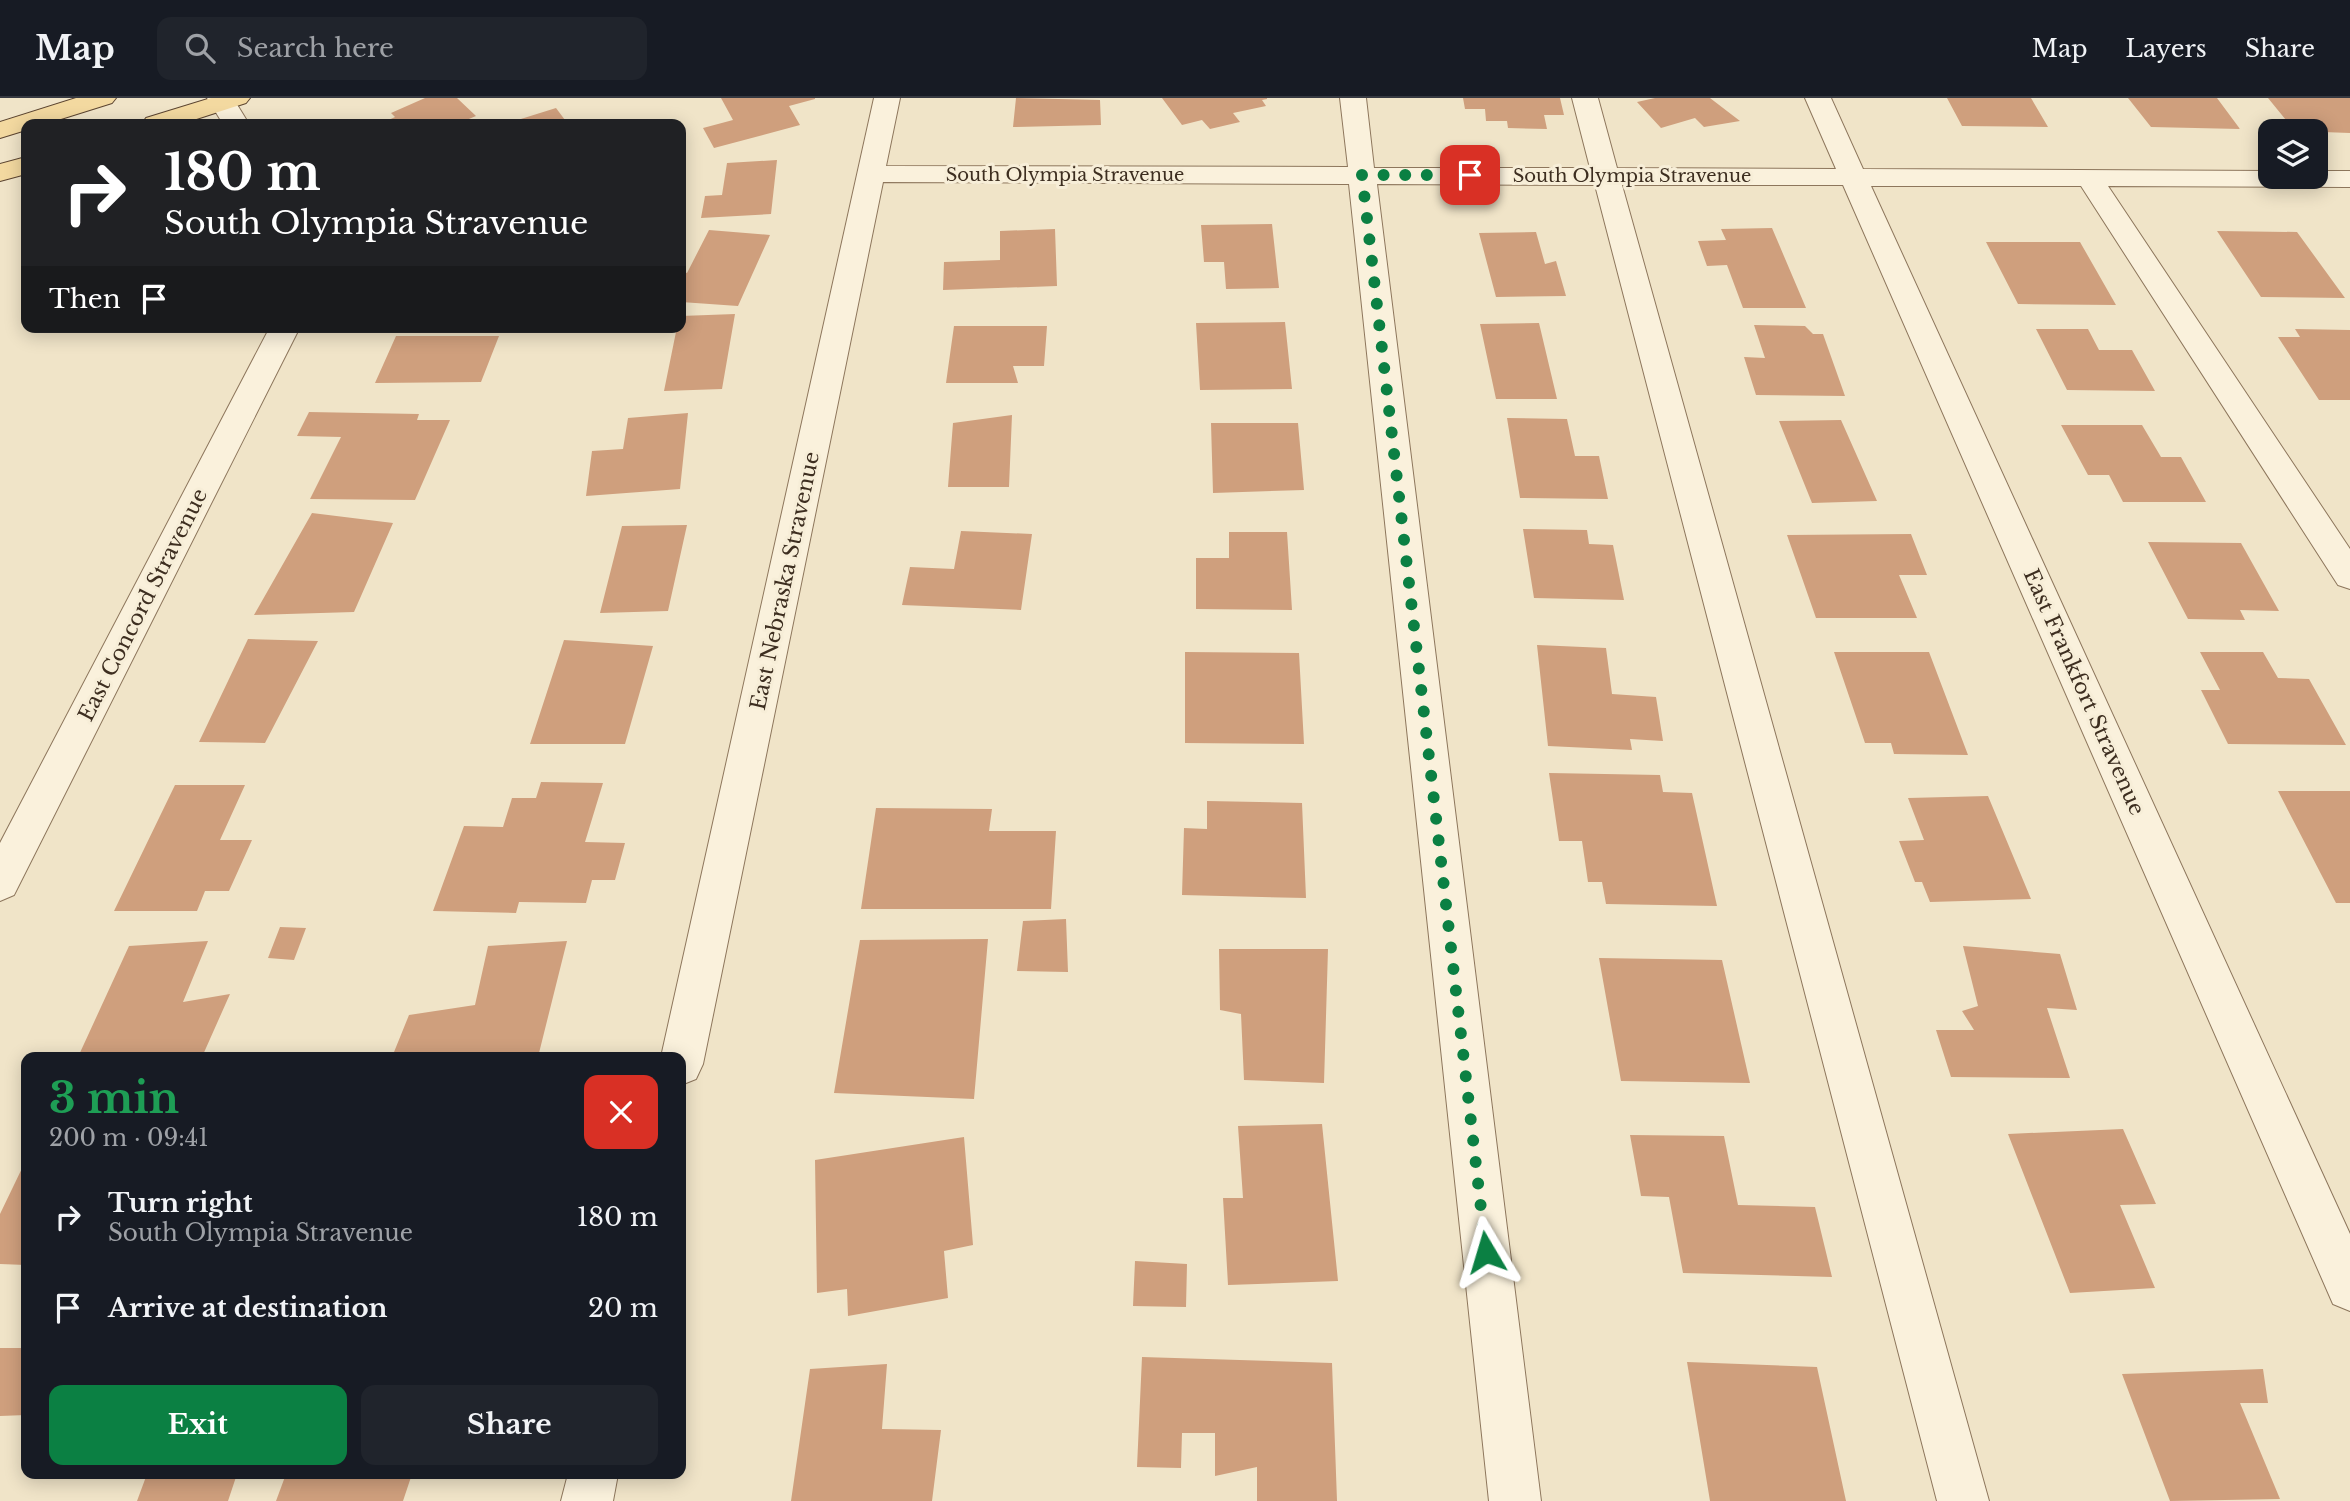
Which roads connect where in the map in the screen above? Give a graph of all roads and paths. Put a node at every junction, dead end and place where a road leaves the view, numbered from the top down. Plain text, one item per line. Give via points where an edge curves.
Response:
1 (103, 98) edge
2 (887, 98) edge
3 (1353, 98) edge
4 (1585, 98) edge
5 (1818, 98) edge
6 (229, 106) edge
7 (35, 119) edge
8 (176, 119) edge
9 (21, 123) edge
10 (0, 130) edge
11 (21, 167) edge
12 (0, 173) edge
13 (872, 174) junction
14 (1362, 175) junction
15 (1606, 176) junction
16 (1853, 176) junction
17 (2089, 178) junction
18 (2347, 182) edge
19 (282, 333) edge
20 (2350, 576) edge
21 (0, 883) edge
22 (684, 1052) edge
23 (2350, 1287) edge
24 (592, 1479) edge
25 (587, 1501) edge
26 (1515, 1501) edge
27 (1963, 1501) edge

1 - 7 main road
2 - 13 street, East Nebraska Stravenue
3 - 14 street
4 - 15 street
5 - 16 street, East Frankfort Stravenue
6 - 8 main road
9 - 10 main road
11 - 12 main road
13 - 14 street, South Olympia Stravenue
13 - 22 street, East Nebraska Stravenue
14 - 15 street, South Olympia Stravenue
14 - 26 street
15 - 16 street, South Olympia Stravenue
15 - 27 street
16 - 17 street, South Olympia Stravenue
16 - 23 street, East Frankfort Stravenue
17 - 18 street, South Olympia Stravenue
17 - 20 street
19 - 21 street, East Concord Stravenue
24 - 25 street

